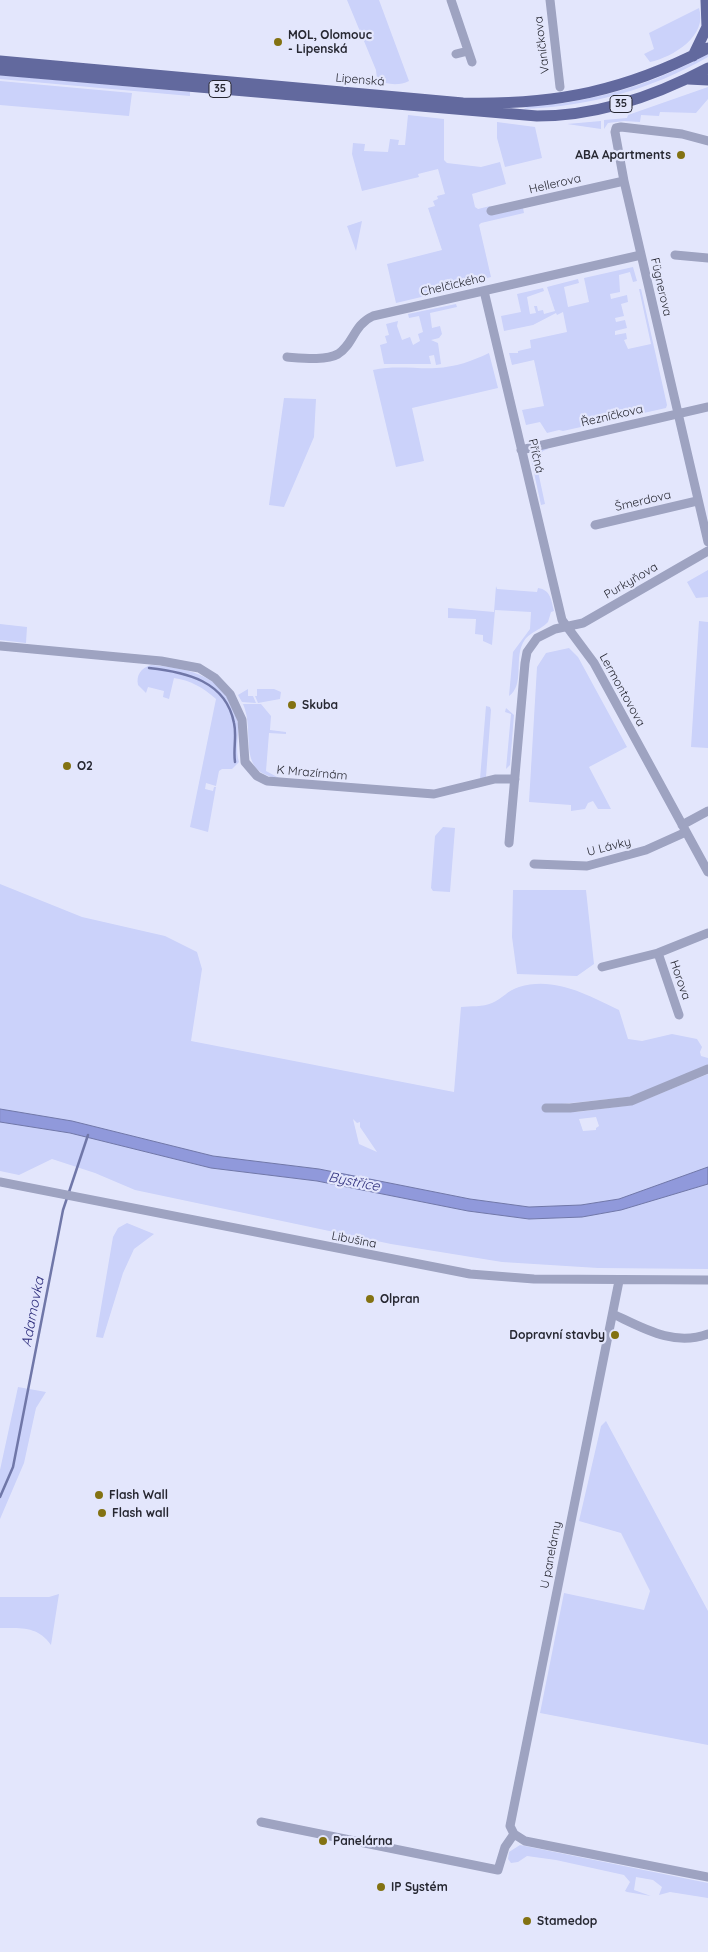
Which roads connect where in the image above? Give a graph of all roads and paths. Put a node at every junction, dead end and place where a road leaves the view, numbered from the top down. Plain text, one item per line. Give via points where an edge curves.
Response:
1 (451, 0) edge
2 (550, 0) edge
3 (706, 0) edge
4 (708, 48) edge
5 (468, 50) junction
6 (456, 54) dead end
7 (693, 56) junction
8 (0, 61) edge
9 (472, 62) dead end
10 (708, 68) edge
11 (0, 70) edge
12 (686, 79) junction
13 (708, 80) edge
14 (560, 87) dead end
15 (708, 141) edge
16 (624, 181) junction
17 (491, 211) dead end
18 (641, 255) junction
19 (675, 256) dead end
20 (708, 258) edge
21 (484, 291) junction
22 (287, 357) dead end
23 (708, 407) edge
24 (677, 414) junction
25 (521, 450) junction
26 (697, 501) junction
27 (596, 525) dead end
28 (708, 542) edge
29 (708, 551) edge
30 (565, 627) junction
31 (0, 646) edge
32 (515, 779) junction
33 (708, 811) edge
34 (684, 828) junction
35 (509, 843) dead end
36 (534, 864) dead end
37 (708, 872) edge
38 (708, 933) edge
39 (658, 953) junction
40 (602, 967) dead end
41 (679, 1016) dead end
42 (708, 1069) edge
43 (546, 1108) dead end
44 (0, 1182) edge
45 (708, 1280) edge
46 (619, 1281) junction
47 (613, 1314) junction
48 (708, 1334) edge
49 (261, 1822) dead end
50 (514, 1834) junction
51 (708, 1877) edge

1 - 5 street
2 - 14 street, Vaníčkova
3 - 7 main road via 706,27
4 - 7 main road, Lipenská / 35
5 - 6 street
5 - 9 street
7 - 8 main road, Lipenská / 35 via 645,78 600,92 513,103 456,102
10 - 12 main road, Lipenská / 35
11 - 12 main road, Lipenská / 35 via 537,116 611,107
12 - 13 main road
15 - 16 street, Fügnerova via 668,132 616,128
16 - 17 street, Hellerova
16 - 18 street, Fügnerova
18 - 21 street, Chelčického
18 - 24 street, Fügnerova
19 - 20 street
21 - 22 street, Chelčického via 366,319 336,355
21 - 25 street, Příčná
23 - 24 street, Řezníčkova
24 - 25 street, Řezníčkova
24 - 26 street, Fügnerova
25 - 30 street, Příčná
26 - 27 street, Šmerdova
26 - 28 street, Fügnerova
29 - 30 street, Purkyňova via 582,623
30 - 32 street via 537,638 527,652
30 - 34 street, Lermontovova via 594,663
31 - 32 street, K Mrazírnám via 168,662 198,668 215,678 230,694 243,724 244,762 257,776 267,781 434,794 495,779
32 - 35 street
33 - 34 street, U Lávky
34 - 36 street, U Lávky via 646,850 587,866
34 - 37 street, Lermontovova
38 - 39 street, Horova
39 - 40 street, Horova
39 - 41 street, Horova
42 - 43 street via 631,1101
44 - 46 street, Libušina via 437,1269 502,1278
45 - 46 street, Libušina
46 - 47 street, U panelárny
47 - 48 street via 675,1339 695,1339
47 - 50 street, U panelárny via 510,1820
49 - 50 street via 498,1870 505,1847
50 - 51 street via 525,1841

